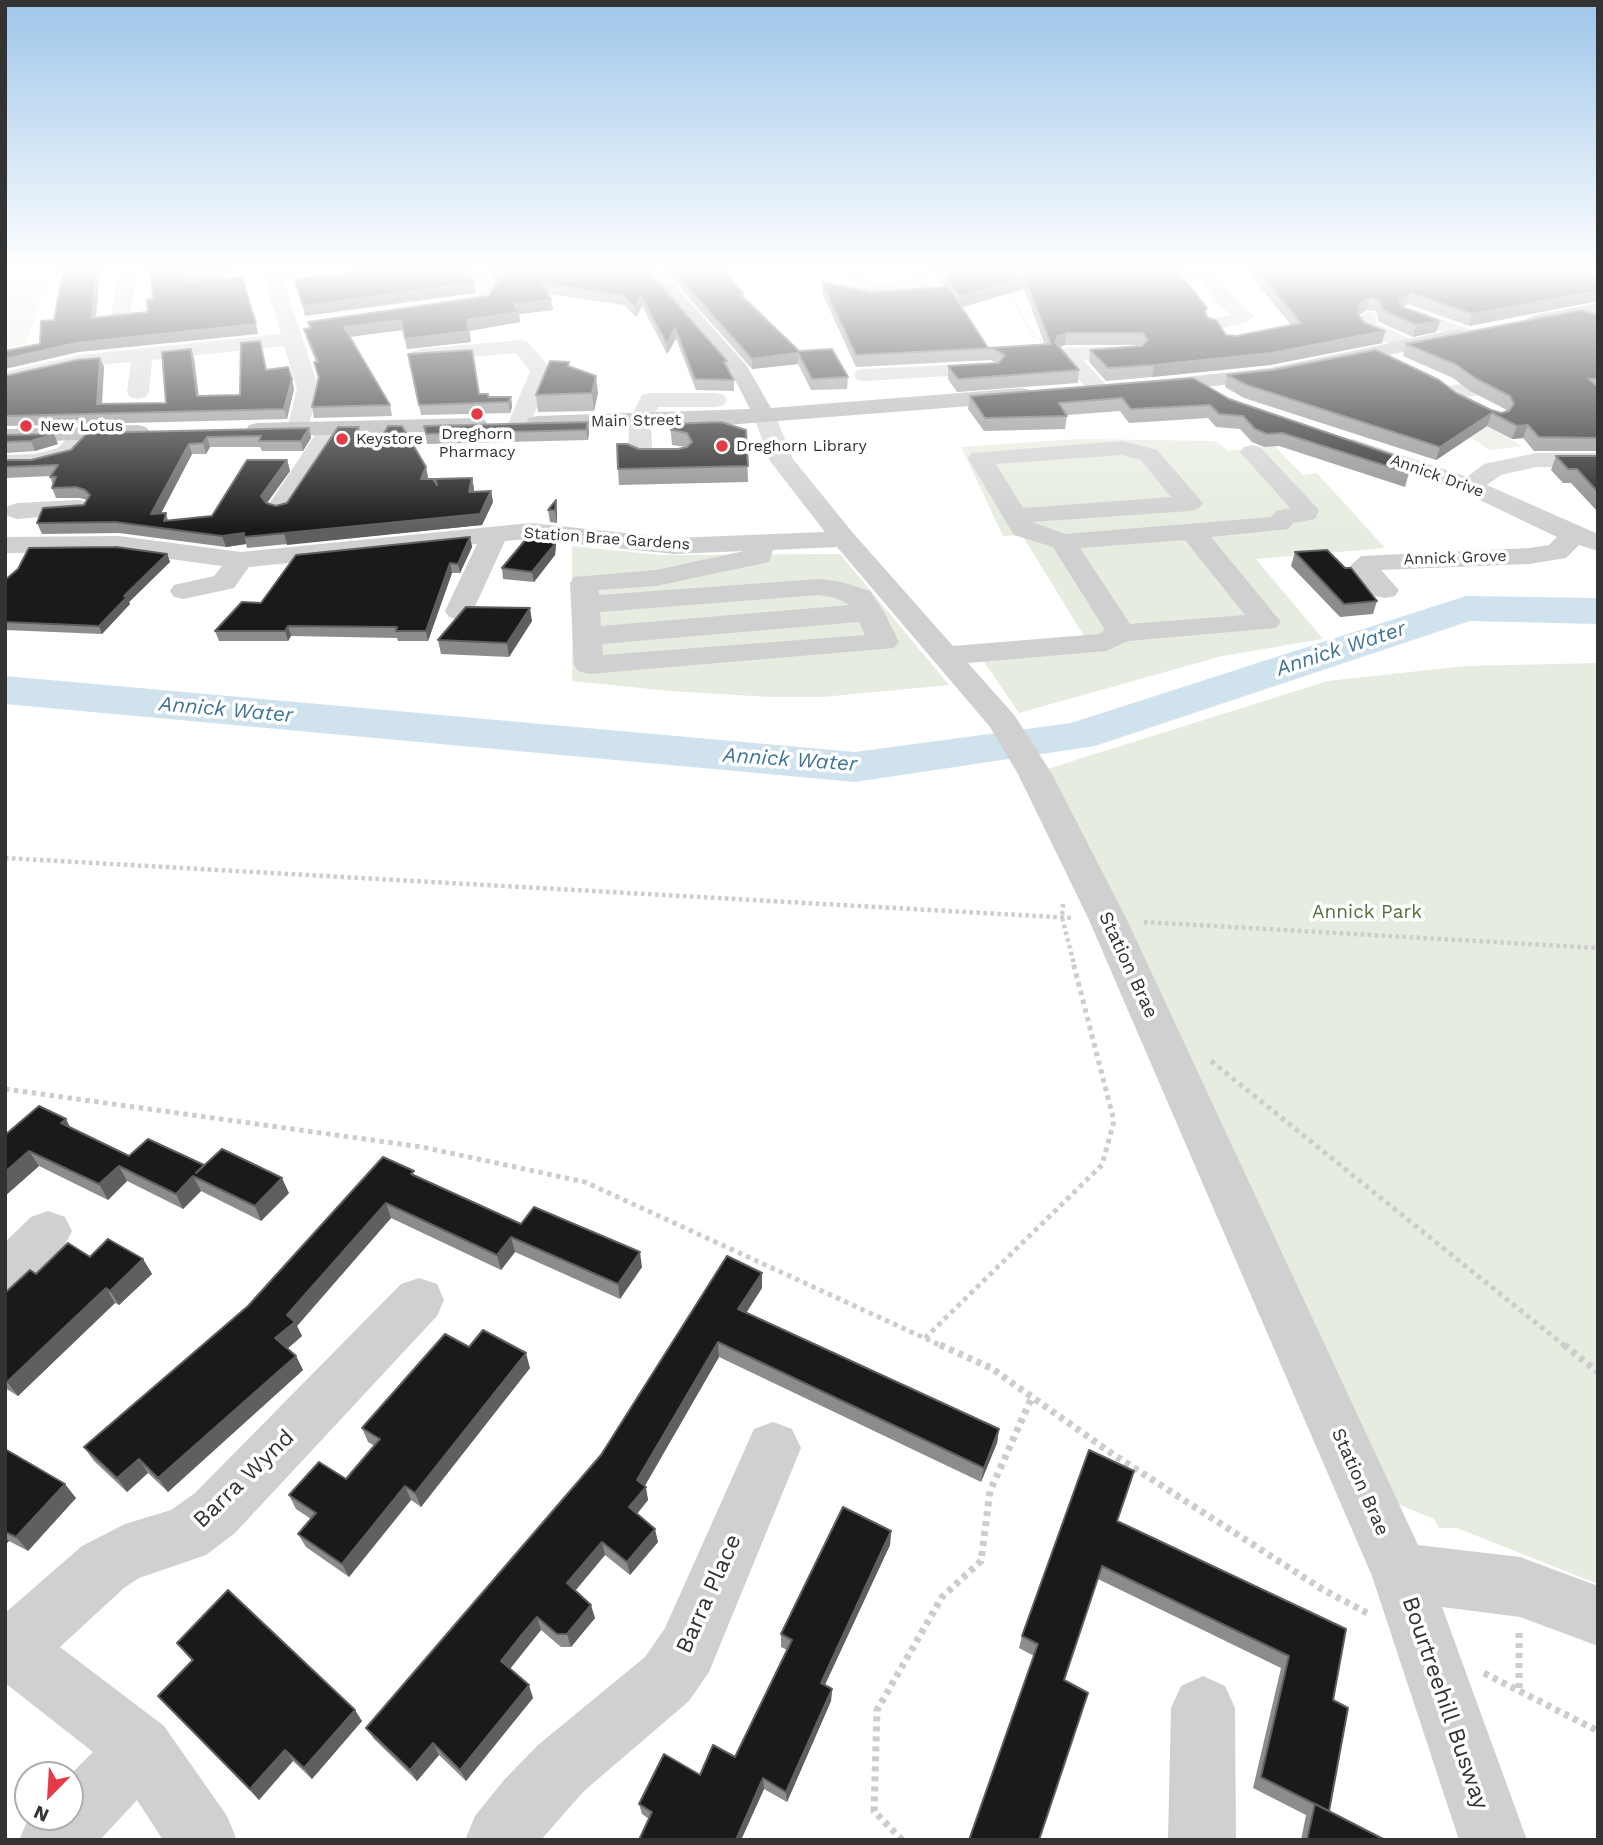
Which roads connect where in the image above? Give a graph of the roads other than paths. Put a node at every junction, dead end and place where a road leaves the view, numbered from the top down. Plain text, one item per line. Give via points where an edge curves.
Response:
1 (120, 357) edge
2 (142, 357) edge
3 (297, 357) edge
4 (530, 357) edge
5 (729, 357) edge
6 (1069, 357) edge
7 (1354, 357) edge
8 (1383, 357) edge
9 (991, 369) edge
10 (1409, 369) edge
11 (5, 378) edge
12 (1198, 382) junction
13 (1486, 387) edge
14 (1100, 390) junction
15 (1432, 390) edge
16 (138, 392) dead end
17 (1073, 392) edge
18 (1047, 393) edge
19 (1455, 394) junction
20 (1226, 399) edge
21 (716, 400) dead end
22 (874, 406) junction
23 (1485, 410) edge
24 (764, 415) junction
25 (640, 421) junction
26 (519, 424) junction
27 (331, 428) junction
28 (298, 429) junction
29 (231, 430) edge
30 (164, 432) edge
31 (85, 434) junction
32 (5, 436) edge
33 (1326, 437) edge
34 (1240, 453) dead end
35 (679, 455) edge
36 (1598, 460) edge
37 (5, 462) edge
38 (1470, 486) junction
39 (280, 507) edge
40 (79, 508) edge
41 (1015, 516) junction
42 (1192, 531) junction
43 (495, 534) junction
44 (5, 537) edge
45 (845, 539) junction
46 (1586, 539) edge
47 (1063, 542) junction
48 (760, 544) junction
49 (5, 545) edge
50 (242, 560) junction
51 (1385, 590) dead end
52 (184, 591) dead end
53 (585, 605) junction
54 (459, 611) edge
55 (1121, 633) junction
56 (946, 656) junction
57 (48, 1231) dead end
58 (5, 1275) edge
59 (419, 1300) dead end
60 (773, 1448) dead end
61 (1400, 1572) junction
62 (1598, 1616) edge
63 (9, 1646) edge
64 (1203, 1708) dead end
65 (141, 1749) junction
66 (1497, 1838) edge
67 (53, 1840) edge
68 (203, 1840) edge
69 (499, 1840) edge
70 (1202, 1840) edge

1 - 11 street
2 - 16 street
3 - 28 street via 308,389
4 - 26 street via 541,371
5 - 24 main road
6 - 14 street
7 - 12 main road
8 - 10 street
9 - 22 street via 862,366
12 - 14 main road
12 - 20 street
13 - 19 street
14 - 17 main road
15 - 19 street
18 - 22 main road, Main Street
19 - 23 street
21 - 25 street via 650,400
22 - 24 main road, Main Street
24 - 25 main road, Main Street
24 - 45 street, Station Brae via 782,461
25 - 26 main road, Main Street
25 - 35 street via 640,455
26 - 27 main road, Main Street via 376,436
27 - 28 main road, Main Street
27 - 39 street via 298,461
28 - 29 main road, Main Street
30 - 31 main road
31 - 32 main road
31 - 37 street via 66,453
33 - 38 street, Annick Drive
34 - 42 street via 1306,513 1285,516 1279,524
36 - 38 street via 1536,460 1493,469
38 - 46 street, Annick Drive
40 - 44 street via 21,502
41 - 41 street via 1136,507 1190,503 1149,455 1122,448 980,458
41 - 47 street via 1023,529
42 - 47 street
42 - 55 street via 1266,622
43 - 48 street, Station Brae Gardens via 530,531 674,546
43 - 50 street, Station Brae Gardens
43 - 54 street, Station Brae Gardens
45 - 48 street, Station Brae Gardens
45 - 56 street, Station Brae
46 - 51 street, Annick Grove via 1557,552 1529,556 1371,562 1363,567
47 - 55 street
48 - 53 street via 759,556 656,578 584,583
49 - 50 street, Station Brae Gardens via 119,544
50 - 52 street via 224,582
53 - 53 street via 589,665 884,642 860,597 819,587
55 - 56 street via 1106,642
56 - 61 street, Station Brae via 1004,723 1074,852 1085,919
57 - 58 street
59 - 63 street, Barra Wynd via 215,1513 186,1535 125,1553 103,1567
60 - 69 street, Barra Place via 687,1650 674,1669 561,1768
61 - 62 street via 1520,1587
61 - 66 street, Bourtreehill Busway
63 - 65 street
64 - 70 street
65 - 67 street
65 - 68 street

